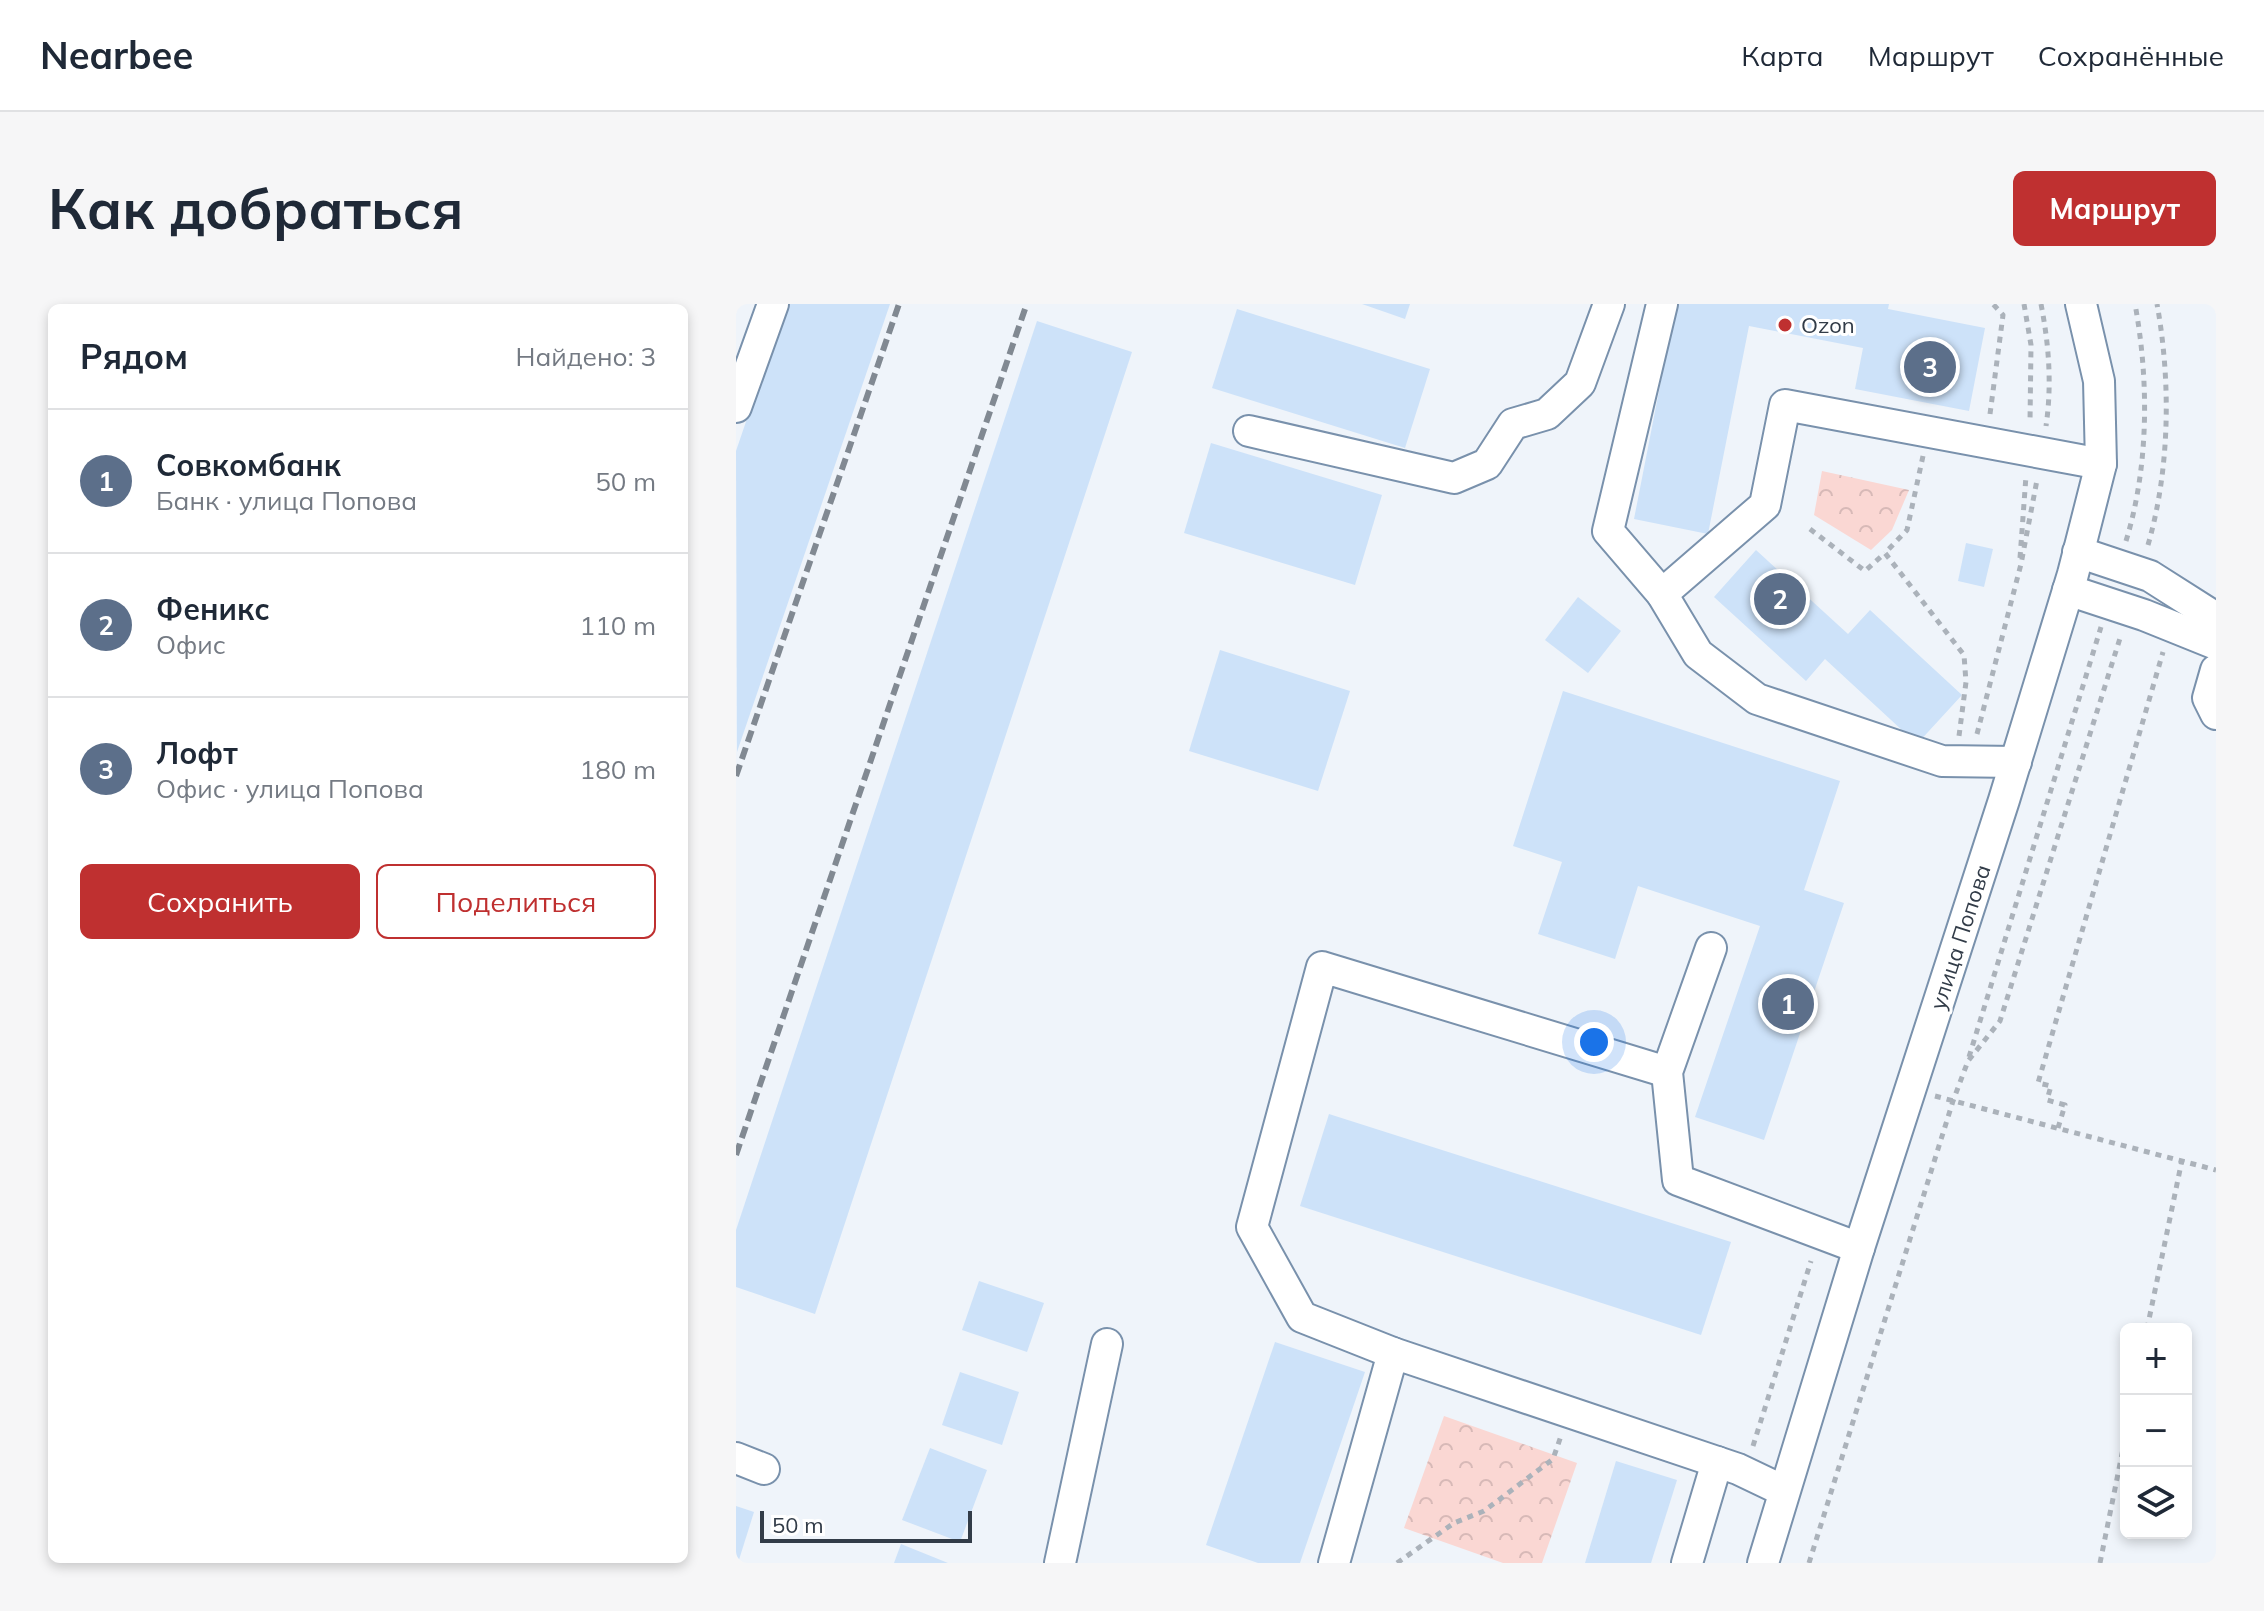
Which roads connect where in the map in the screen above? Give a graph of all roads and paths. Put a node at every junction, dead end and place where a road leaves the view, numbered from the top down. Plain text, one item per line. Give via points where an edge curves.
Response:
1 (773, 304) edge
2 (1609, 304) edge
3 (1662, 304) edge
4 (1993, 304) edge
5 (2041, 304) edge
6 (2081, 304) edge
7 (2135, 304) edge
8 (2157, 304) edge
9 (736, 407) edge
10 (1249, 431) dead end
11 (1928, 432) junction
12 (1986, 443) junction
13 (2042, 453) junction
14 (2101, 464) junction
15 (1810, 529) dead end
16 (2078, 552) junction
17 (1885, 553) junction
18 (2129, 569) junction
19 (2068, 590) junction
20 (1662, 594) junction
21 (2118, 607) junction
22 (2216, 618) edge
23 (2171, 626) junction
24 (2216, 644) edge
25 (2216, 670) edge
26 (2216, 714) edge
27 (1964, 761) junction
28 (2016, 762) junction
29 (1711, 948) dead end
30 (1968, 1061) junction
31 (1667, 1072) junction
32 (1953, 1101) junction
33 (2058, 1128) junction
34 (2182, 1160) junction
35 (2216, 1170) edge
36 (1819, 1233) junction
37 (1859, 1248) junction
38 (2148, 1323) edge
39 (1107, 1344) dead end
40 (1393, 1353) junction
41 (736, 1458) edge
42 (1553, 1459) dead end
43 (2120, 1464) edge
44 (1731, 1468) junction
45 (764, 1469) dead end
46 (1784, 1491) junction
47 (1060, 1563) edge
48 (1334, 1563) edge
49 (1397, 1563) edge
50 (1687, 1563) edge
51 (1763, 1563) edge
52 (1809, 1563) edge
53 (2100, 1563) edge

1 - 9 street
2 - 10 street via 1580,383 1547,414 1513,424 1487,464 1454,478
3 - 20 street via 1608,531
4 - 12 path via 2003,315
5 - 13 path via 2049,389
6 - 14 street, улица Попова via 2099,381
7 - 18 path via 2143,443
8 - 18 path via 2165,444 2154,525
11 - 12 street
11 - 17 path via 1907,530
11 - 20 street via 1785,405 1765,505
12 - 13 street
13 - 14 street
13 - 27 path via 2021,564
14 - 16 street, улица Попова
15 - 17 path via 1865,571
16 - 18 street
16 - 19 street, улица Попова
17 - 27 path via 1964,655
18 - 22 street via 2150,576
19 - 21 street
19 - 28 street, улица Попова
20 - 27 street via 1698,654 1757,699 1942,761
21 - 23 street
21 - 30 path
21 - 30 path via 2000,1021
23 - 24 street
23 - 33 path via 2038,1083 2051,1086 2047,1100 2065,1105
25 - 26 street via 2208,698
27 - 28 street
28 - 37 street, улица Попова
29 - 31 street
30 - 32 path
31 - 36 street via 1678,1180
31 - 40 street via 1322,967 1252,1227 1302,1317
32 - 33 path
32 - 52 path
33 - 34 path
34 - 35 path
34 - 38 path
36 - 37 street
36 - 44 path
37 - 46 street, улица Попова
39 - 47 street
40 - 44 street
40 - 48 street
41 - 45 street
42 - 49 path via 1484,1511 1454,1523
43 - 53 path
44 - 46 street
44 - 50 street
46 - 51 street, улица Попова

